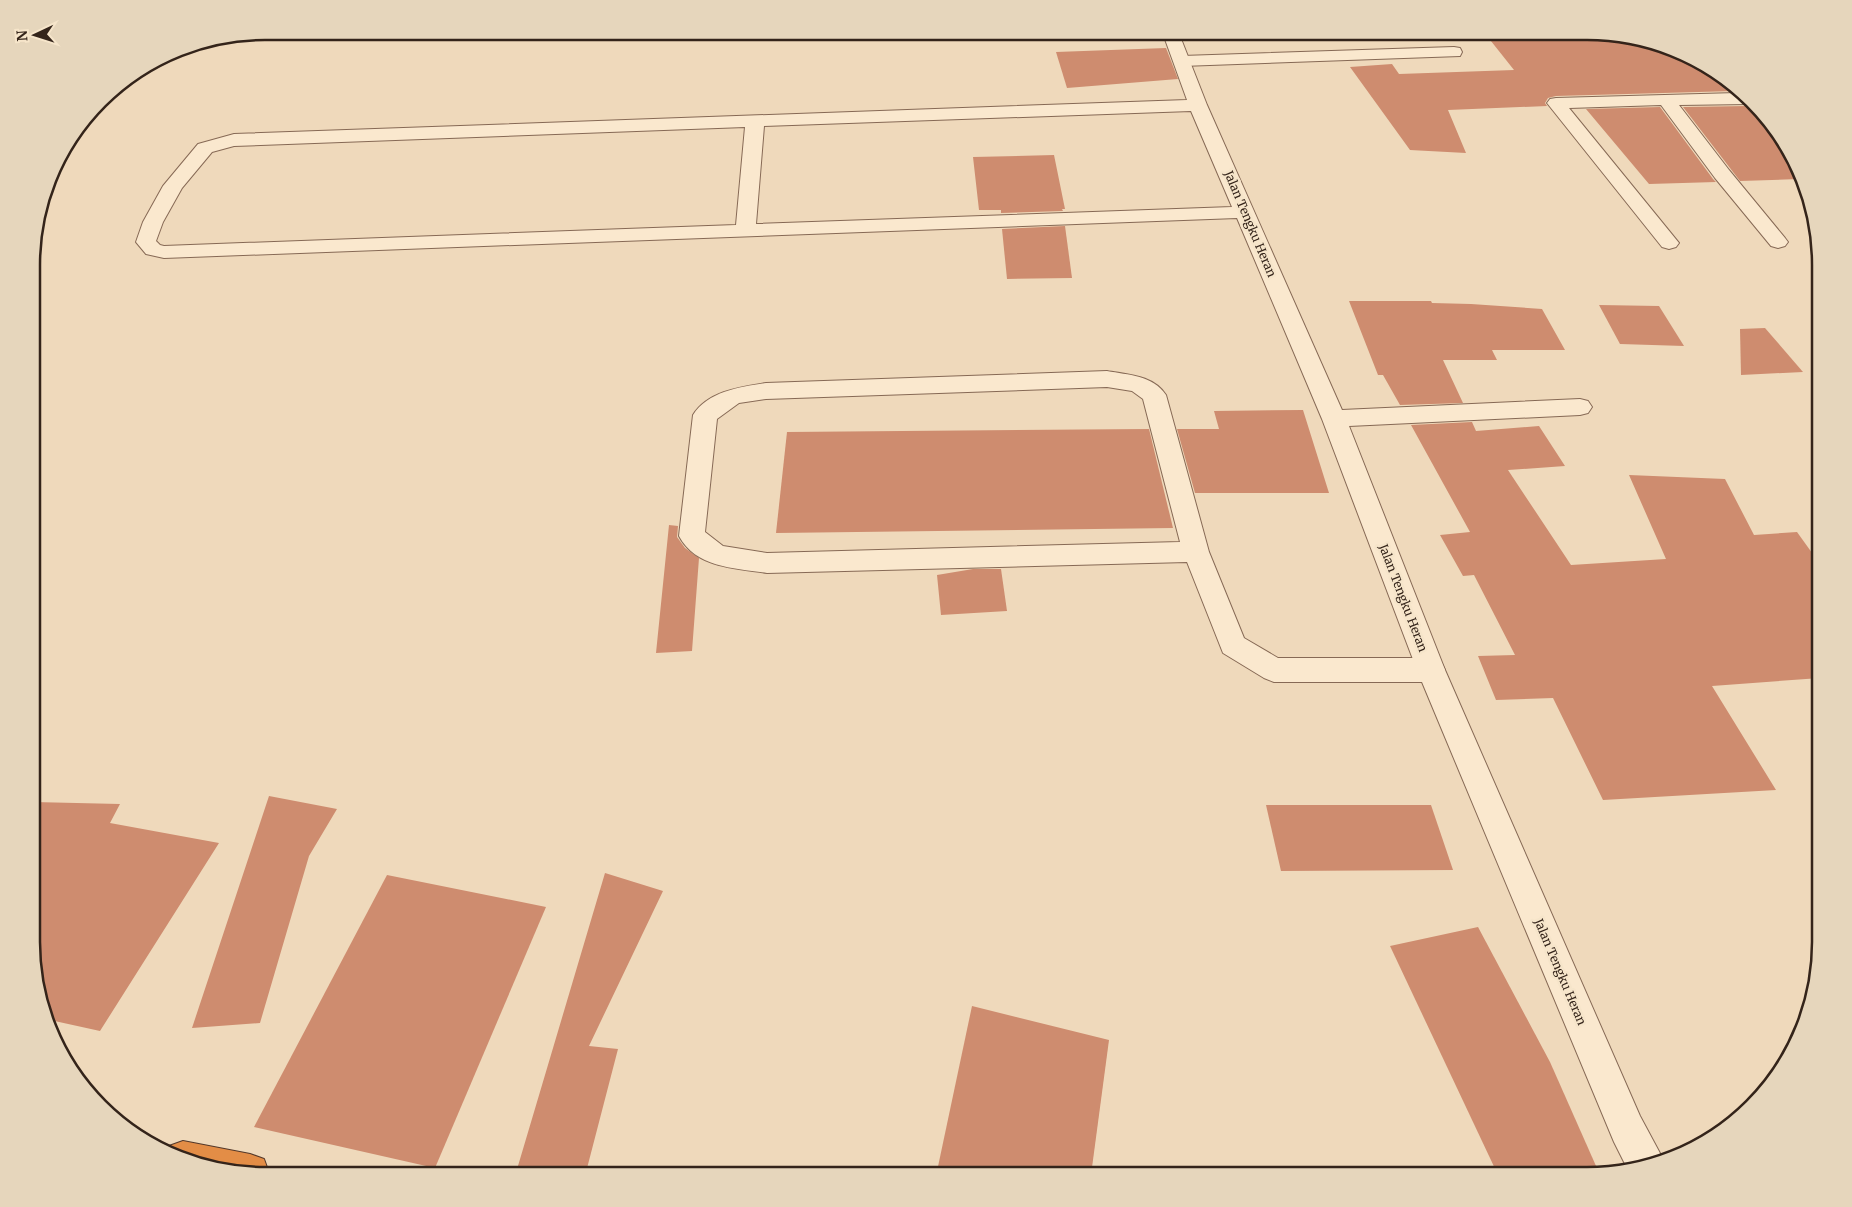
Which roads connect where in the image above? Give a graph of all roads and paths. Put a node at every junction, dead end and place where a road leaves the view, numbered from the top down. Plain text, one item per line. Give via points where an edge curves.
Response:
1 (1174, 40) edge
2 (1454, 52) dead end
3 (1182, 61) junction
4 (1737, 98) edge
5 (1665, 99) junction
6 (1198, 105) junction
7 (755, 122) junction
8 (1245, 212) junction
9 (745, 231) junction
10 (1778, 242) dead end
11 (1669, 243) dead end
12 (1580, 406) dead end
13 (1334, 419) junction
14 (1196, 552) junction
15 (1431, 670) junction
16 (1644, 1159) edge

1 - 3 street, Jalan Tengku Heran
2 - 3 street
3 - 6 street, Jalan Tengku Heran
4 - 5 street
5 - 10 street
5 - 11 street via 1555,105
6 - 7 street
6 - 8 street, Jalan Tengku Heran
7 - 9 street
7 - 9 street via 219,143 205,148 173,186 146,242 153,250 164,252
8 - 9 street
8 - 13 street, Jalan Tengku Heran
12 - 13 street
13 - 15 street, Jalan Tengku Heran
14 - 14 street via 1154,396 1138,384 1107,379 766,391 733,396 705,414 692,536 716,555 767,563
14 - 15 street via 1233,645 1274,670
15 - 16 street, Jalan Tengku Heran via 1627,1130

